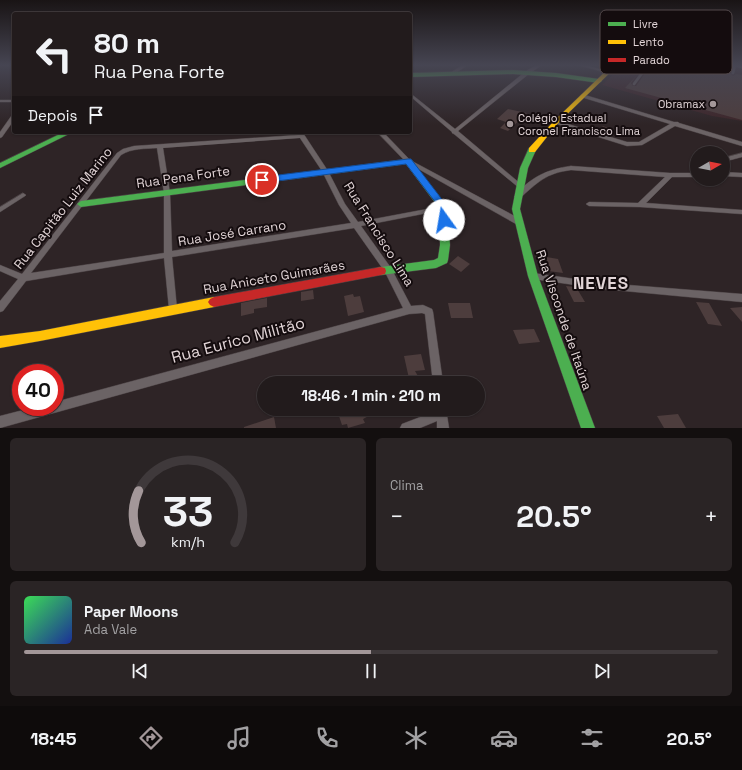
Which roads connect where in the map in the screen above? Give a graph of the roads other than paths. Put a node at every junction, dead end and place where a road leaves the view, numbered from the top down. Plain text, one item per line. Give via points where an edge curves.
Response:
1 (512, 85) edge
2 (595, 85) edge
3 (412, 96) edge
4 (583, 96) junction
5 (0, 101) edge
6 (12, 101) edge
7 (12, 119) edge
8 (556, 122) junction
9 (676, 123) junction
10 (454, 132) junction
11 (66, 134) edge
12 (300, 134) edge
13 (382, 134) edge
14 (0, 136) edge
15 (742, 144) edge
16 (160, 146) junction
17 (742, 155) edge
18 (730, 158) edge
19 (408, 161) junction
20 (0, 166) edge
21 (325, 171) junction
22 (690, 174) edge
23 (730, 174) edge
24 (670, 175) junction
25 (742, 175) edge
26 (520, 186) junction
27 (167, 193) junction
28 (23, 195) dead end
29 (517, 197) junction
30 (81, 204) junction
31 (589, 204) dead end
32 (640, 205) junction
33 (443, 208) junction
34 (0, 210) edge
35 (742, 212) edge
36 (519, 222) junction
37 (356, 225) junction
38 (168, 255) junction
39 (0, 268) edge
40 (388, 270) junction
41 (533, 276) junction
42 (23, 278) junction
43 (742, 298) edge
44 (0, 308) edge
45 (173, 309) junction
46 (410, 310) junction
47 (0, 342) edge
48 (437, 376) edge
49 (64, 404) edge
50 (22, 416) edge
51 (431, 416) edge
52 (442, 416) edge
53 (0, 422) edge
54 (406, 428) edge
55 (443, 428) edge
56 (588, 428) edge

1 - 10 street
2 - 4 street, Rua Visconde de Itaúna
3 - 10 street
4 - 8 street, Rua Visconde de Itaúna
4 - 9 street
5 - 6 street
7 - 14 street
8 - 9 street via 636,145
8 - 26 street, Rua Visconde de Itaúna via 531,152
9 - 15 street
10 - 26 street
11 - 20 street
12 - 16 street, Rua Capitão Luiz Marino
12 - 21 street, Rua Francisco Lima
13 - 19 street
16 - 27 street
16 - 30 street, Rua Capitão Luiz Marino via 134,148 119,154
17 - 18 street
19 - 21 street, Rua Pena Forte
19 - 33 street
19 - 36 street
21 - 27 street, Rua Pena Forte
21 - 37 street, Rua Francisco Lima via 342,205
22 - 24 street
23 - 25 street
24 - 29 street via 571,168 555,170 542,175
24 - 32 street
26 - 29 street, Rua Visconde de Itaúna
27 - 30 street, Rua Pena Forte
27 - 38 street
28 - 34 street
29 - 36 street, Rua Visconde de Itaúna
30 - 42 street, Rua Capitão Luiz Marino
31 - 32 street
32 - 35 street
33 - 37 street, Rua José Carrano
33 - 40 street, Rua Aniceto Guimarães via 443,260 436,264
36 - 41 street, Rua Visconde de Itaúna
37 - 38 street, Rua José Carrano
37 - 40 street, Rua Francisco Lima
38 - 42 street, Rua José Carrano
38 - 45 street
39 - 42 street
40 - 45 street, Rua Aniceto Guimarães
40 - 46 street, Rua Francisco Lima
41 - 43 street via 603,286
41 - 56 street, Rua Visconde de Itaúna
42 - 44 street, Rua Capitão Luiz Marino
45 - 47 street, Rua Aniceto Guimarães
46 - 48 street, Rua Eurico Militão via 423,309 429,312
46 - 49 street, Rua Eurico Militão
50 - 53 street, Rua Eurico Militão
51 - 54 street
52 - 55 street

